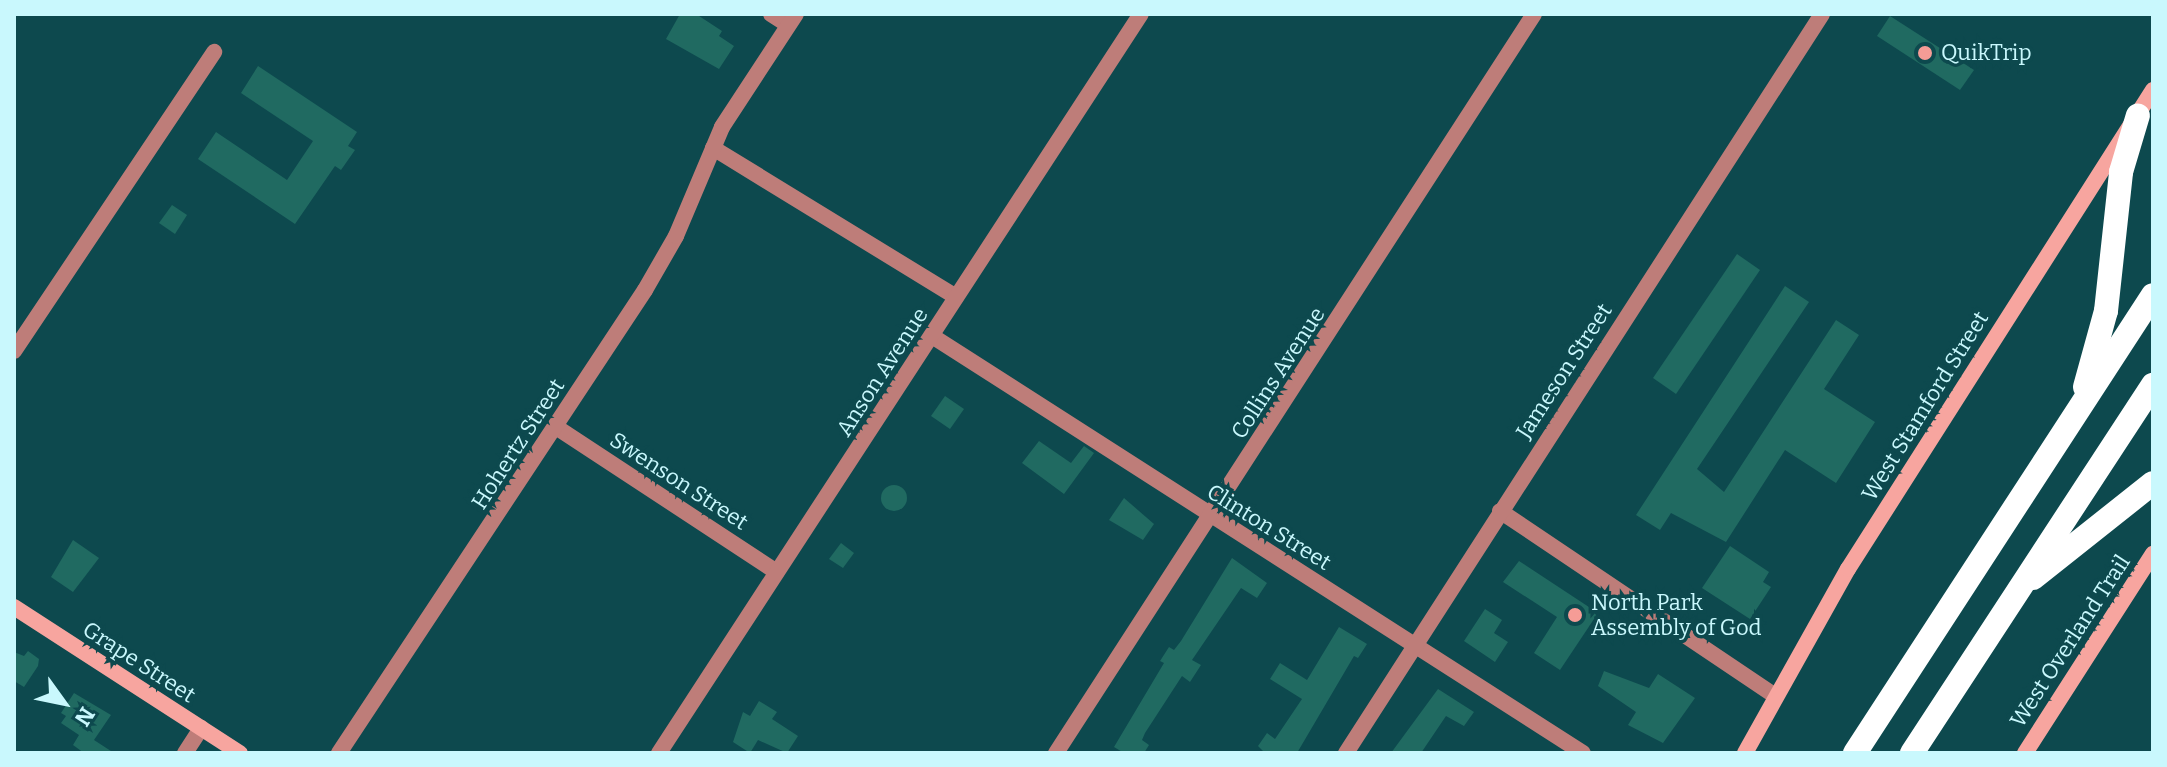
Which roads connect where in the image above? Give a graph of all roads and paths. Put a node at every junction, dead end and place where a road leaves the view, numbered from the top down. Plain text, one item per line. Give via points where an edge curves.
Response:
1 (771, 14) edge
2 (1141, 14) edge
3 (1534, 14) edge
4 (1822, 14) edge
5 (792, 20) edge
6 (214, 52) dead end
7 (2153, 90) edge
8 (2138, 115) junction
9 (713, 148) junction
10 (2153, 295) edge
11 (956, 297) junction
12 (932, 336) junction
13 (14, 351) edge
14 (2153, 385) edge
15 (2079, 408) junction
16 (556, 427) junction
17 (2153, 483) edge
18 (1500, 511) junction
19 (1211, 517) junction
20 (2153, 554) edge
21 (777, 572) junction
22 (2021, 586) junction
23 (14, 607) edge
24 (1415, 646) junction
25 (1775, 696) junction
26 (201, 728) junction
27 (2029, 751) edge
28 (185, 753) edge
29 (240, 753) edge
30 (339, 753) edge
31 (659, 753) edge
32 (1056, 753) edge
33 (1346, 753) edge
34 (1583, 753) edge
35 (1745, 753) edge
36 (1855, 753) edge
37 (1912, 753) edge

1 - 5 street
2 - 11 street, Anson Avenue
3 - 19 street, Collins Avenue
4 - 18 street, Jameson Street
5 - 9 street, Hohertz Street
6 - 13 street
7 - 8 main road, West Stamford Street
8 - 15 highway via 2121,172 2106,311
8 - 25 main road, West Stamford Street via 1904,479
9 - 11 street
9 - 16 street, Hohertz Street via 676,236
10 - 15 highway
11 - 12 street, Anson Avenue
12 - 19 street, Clinton Street
12 - 21 street, Anson Avenue
14 - 22 highway
15 - 36 highway
16 - 21 street, Swenson Street
16 - 30 street, Hohertz Street
17 - 22 highway
18 - 24 street, Jameson Street
18 - 25 street
19 - 24 street, Clinton Street
19 - 32 street, Collins Avenue
20 - 27 main road, West Overland Trail
21 - 31 street, Anson Avenue
22 - 37 highway
23 - 26 main road, Grape Street
24 - 33 street, Jameson Street
24 - 34 street, Clinton Street
25 - 35 main road, West Stamford Street
26 - 28 street
26 - 29 main road, Grape Street

